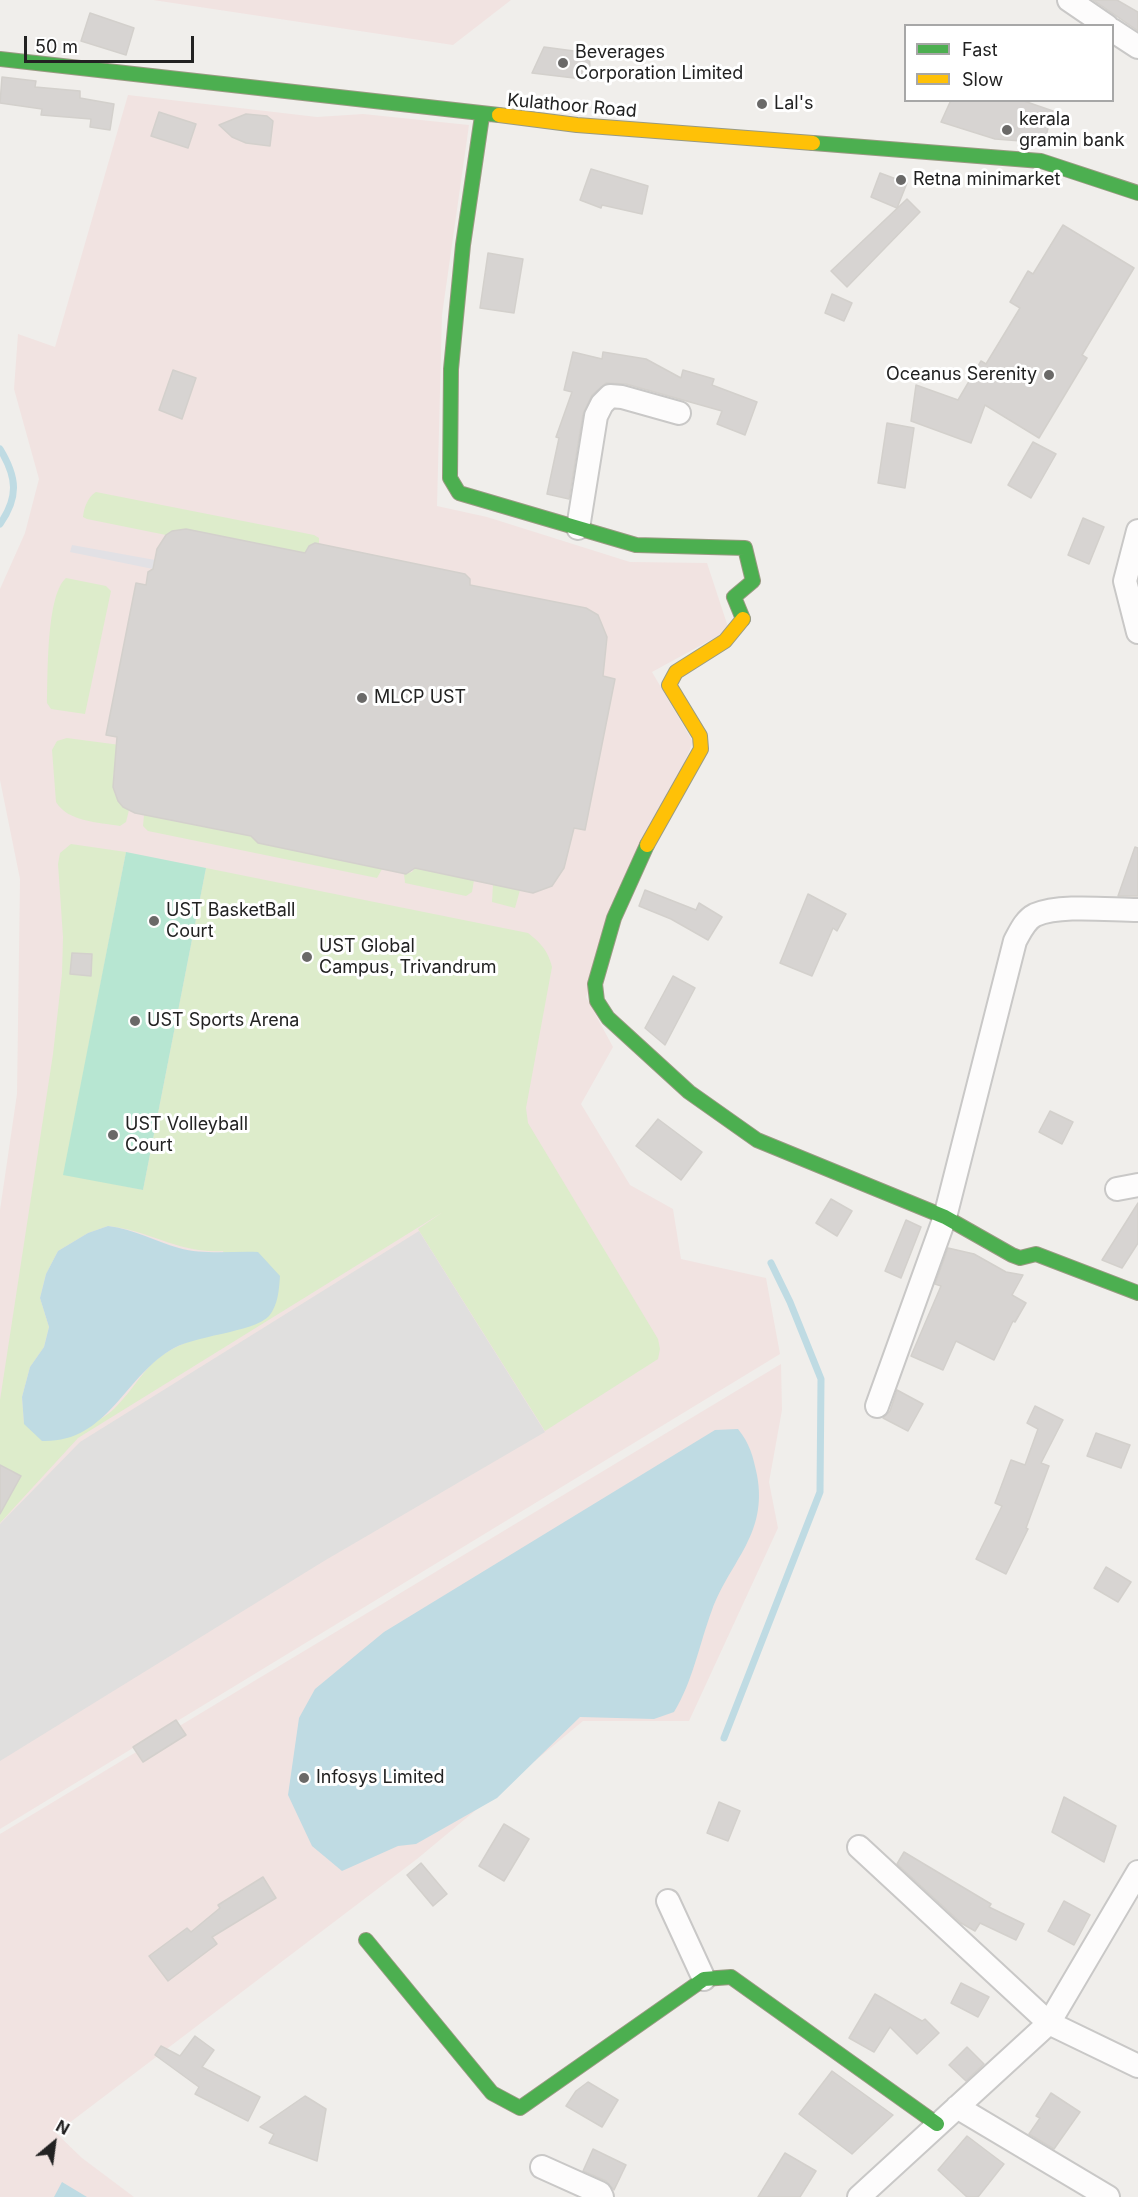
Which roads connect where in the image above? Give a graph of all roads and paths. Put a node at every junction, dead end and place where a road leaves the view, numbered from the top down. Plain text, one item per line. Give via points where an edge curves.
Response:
1 (1069, 0) edge
2 (1104, 24) edge
3 (1114, 31) edge
4 (1138, 47) edge
5 (0, 59) edge
6 (482, 116) junction
7 (1138, 193) edge
8 (679, 413) dead end
9 (578, 528) junction
10 (1138, 531) edge
11 (1138, 632) edge
12 (1138, 910) edge
13 (945, 1217) junction
14 (1138, 1293) edge
15 (877, 1406) dead end
16 (859, 1846) dead end
17 (1138, 1872) edge
18 (668, 1901) dead end
19 (366, 1940) dead end
20 (704, 1978) junction
21 (1049, 2024) junction
22 (1138, 2066) edge
23 (957, 2107) junction
24 (937, 2124) junction
25 (542, 2166) dead end
26 (602, 2197) edge
27 (859, 2197) edge
28 (1108, 2197) edge

1 - 2 street
3 - 4 street
5 - 6 street, Kulathoor Road via 332,95
6 - 7 street, Kulathoor Road via 1041,161
6 - 9 street via 463,245 451,369 450,478 459,493
8 - 9 street via 622,397 610,396 602,404 596,416
9 - 13 street via 636,546 745,548 753,581 734,597 744,621 725,641 676,672 669,685 700,736 701,749 640,857 614,918 595,984 597,1001 608,1018 689,1092 758,1140
10 - 11 street via 1125,581
12 - 13 street via 1065,910 1034,915 1022,926
13 - 14 street via 1012,1255 1020,1258 1036,1254
13 - 15 street
16 - 21 street
17 - 21 street
18 - 20 street
19 - 20 street via 492,2093 520,2108
20 - 24 street via 731,1977
21 - 22 street
21 - 23 street
23 - 24 street
23 - 28 street
24 - 27 street
25 - 26 street

